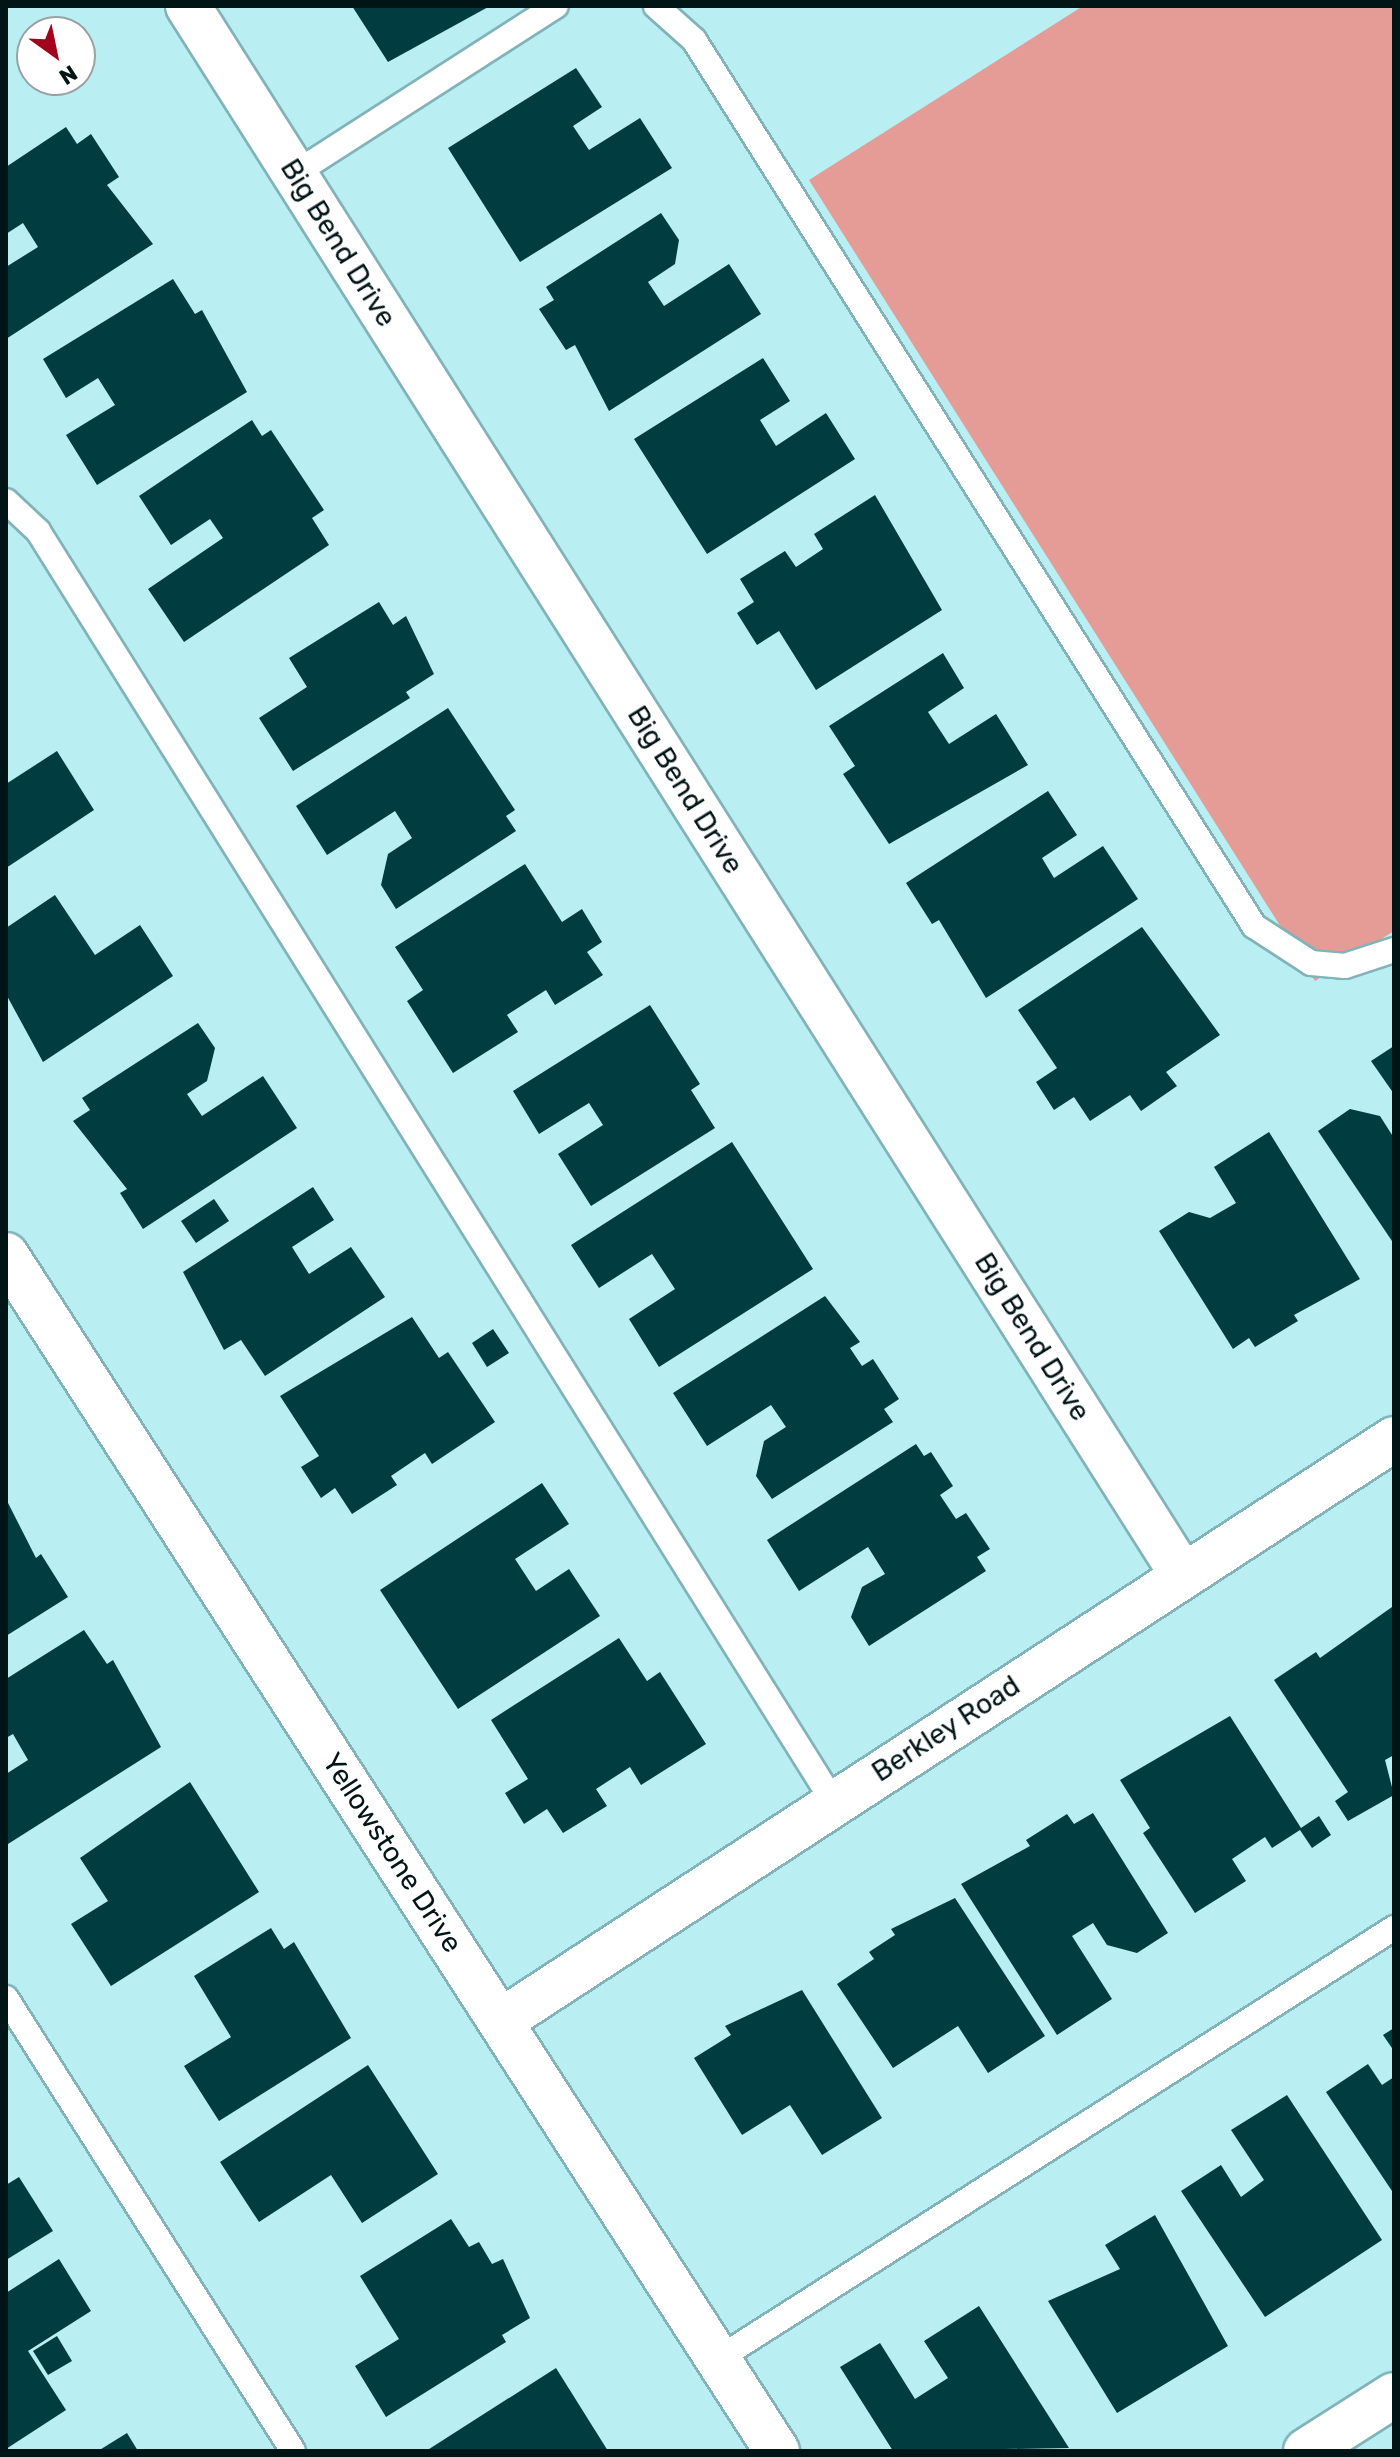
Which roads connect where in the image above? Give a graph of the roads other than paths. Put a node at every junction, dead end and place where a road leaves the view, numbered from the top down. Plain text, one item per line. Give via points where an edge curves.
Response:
1 (188, 6) edge
2 (556, 6) edge
3 (656, 6) edge
4 (294, 174) junction
5 (6, 501) edge
6 (1394, 950) edge
7 (6, 1255) edge
8 (1394, 1439) edge
9 (1182, 1574) junction
10 (834, 1803) junction
11 (1394, 1928) edge
12 (6, 1998) edge
13 (501, 2021) junction
14 (718, 2359) junction
15 (1394, 2395) edge
16 (293, 2451) edge
17 (777, 2451) edge
18 (1306, 2451) edge

1 - 4 street, Big Bend Drive
2 - 4 lane
3 - 6 lane via 694,40 1254,926 1311,963 1345,966
4 - 9 street, Big Bend Drive
5 - 10 lane via 46,545
7 - 13 street, Yellowstone Drive
8 - 9 street, Berkley Road
9 - 10 street, Berkley Road
10 - 13 street, Berkley Road
11 - 14 lane
12 - 16 lane
13 - 14 street, Yellowstone Drive
14 - 17 street, Yellowstone Drive
15 - 18 street

